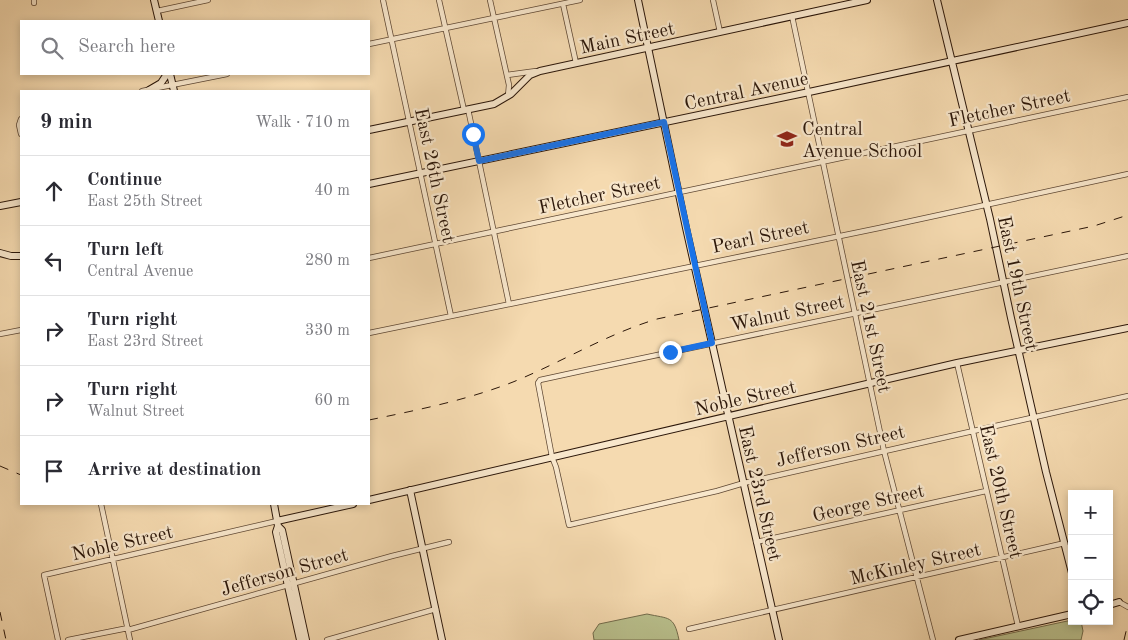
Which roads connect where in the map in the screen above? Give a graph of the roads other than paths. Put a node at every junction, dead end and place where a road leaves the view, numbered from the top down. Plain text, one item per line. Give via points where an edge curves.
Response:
1 (154, 0) edge
2 (208, 0) edge
3 (383, 0) edge
4 (439, 0) edge
5 (490, 0) edge
6 (580, 0) edge
7 (638, 0) edge
8 (713, 0) edge
9 (867, 0) edge
10 (937, 0) edge
11 (563, 4) junction
12 (157, 10) junction
13 (792, 16) junction
14 (494, 18) junction
15 (159, 20) edge
16 (1128, 23) edge
17 (446, 29) junction
18 (720, 32) junction
19 (391, 40) junction
20 (370, 44) edge
21 (648, 47) junction
22 (952, 62) junction
23 (576, 63) junction
24 (540, 70) junction
25 (167, 75) edge
26 (168, 75) edge
27 (222, 75) edge
28 (507, 75) junction
29 (173, 88) edge
30 (147, 90) edge
31 (154, 90) edge
32 (809, 92) junction
33 (508, 96) junction
34 (1128, 97) edge
35 (466, 110) junction
36 (409, 122) junction
37 (664, 122) junction
38 (370, 130) edge
39 (969, 132) junction
40 (479, 161) junction
41 (823, 162) junction
42 (420, 173) junction
43 (1128, 174) edge
44 (370, 184) edge
45 (678, 193) junction
46 (20, 202) edge
47 (987, 204) junction
48 (0, 206) edge
49 (493, 232) junction
50 (837, 236) junction
51 (435, 243) junction
52 (0, 253) edge
53 (20, 256) edge
54 (1128, 256) edge
55 (370, 258) edge
56 (694, 265) junction
57 (1003, 282) junction
58 (509, 304) junction
59 (854, 314) junction
60 (451, 316) junction
61 (1128, 328) edge
62 (20, 330) edge
63 (370, 333) edge
64 (0, 334) edge
65 (712, 343) junction
66 (1018, 350) junction
67 (957, 363) junction
68 (869, 384) junction
69 (1128, 396) edge
70 (729, 417) junction
71 (1034, 417) junction
72 (972, 430) junction
73 (884, 451) junction
74 (552, 458) junction
75 (744, 483) junction
76 (410, 490) junction
77 (986, 491) junction
78 (370, 500) edge
79 (101, 505) edge
80 (274, 505) edge
81 (348, 505) edge
82 (899, 510) junction
83 (278, 524) junction
84 (449, 542) dead end
85 (756, 542) junction
86 (1065, 543) junction
87 (423, 548) junction
88 (1068, 556) edge
89 (1002, 558) junction
90 (113, 560) junction
91 (917, 578) junction
92 (291, 585) junction
93 (1128, 600) edge
94 (1119, 602) junction
95 (1113, 604) edge
96 (1128, 607) edge
97 (436, 609) junction
98 (772, 610) junction
99 (1068, 615) edge
100 (1018, 626) junction
101 (128, 629) junction
102 (689, 629) dead end
103 (58, 640) edge
104 (68, 640) edge
105 (130, 640) edge
106 (300, 640) edge
107 (306, 640) edge
108 (327, 640) edge
109 (442, 640) edge
110 (779, 640) edge
111 (933, 640) edge
112 (959, 640) edge

1 - 12 street
2 - 12 street
3 - 19 street, East 26th Street
4 - 17 street
5 - 14 street
6 - 11 street
7 - 21 street, East 23rd Street
8 - 18 street
9 - 13 street, Main Street
10 - 22 street, East 19th Street
11 - 14 street
11 - 23 street
12 - 15 street
13 - 18 street, Main Street
13 - 32 street, East 21st Street
14 - 17 street
14 - 28 street
16 - 22 street, Central Avenue
17 - 19 street
17 - 35 street
18 - 21 street, Main Street
19 - 20 street
19 - 36 street, East 26th Street
21 - 23 street, Main Street
21 - 37 street, East 23rd Street
22 - 32 street, Central Avenue
22 - 39 street, East 19th Street
23 - 24 street, Main Street
24 - 28 street, Main Street
24 - 33 street, Main Street
25 - 30 street via 161,83
26 - 29 street
27 - 29 street
28 - 33 street
29 - 31 street
32 - 37 street, Central Avenue
32 - 41 street, East 21st Street
33 - 35 street, Main Street via 494,104
34 - 39 street, Fletcher Street
35 - 36 street, Main Street
35 - 40 street
36 - 38 street, Main Street
36 - 42 street, East 26th Street
37 - 40 street, Central Avenue
37 - 45 street, East 23rd Street
39 - 41 street, Fletcher Street
39 - 47 street, East 19th Street
40 - 42 street, Central Avenue
40 - 49 street
41 - 45 street, Fletcher Street
41 - 50 street, East 21st Street
42 - 44 street, Central Avenue
42 - 51 street, East 26th Street
43 - 47 street, Pearl Street
45 - 49 street, Fletcher Street
45 - 56 street, East 23rd Street
46 - 48 street
47 - 50 street, Pearl Street
47 - 57 street, East 19th Street
49 - 51 street, Fletcher Street
49 - 58 street
50 - 56 street, Pearl Street
50 - 59 street, East 21st Street
51 - 55 street, Fletcher Street
51 - 60 street, East 26th Street
52 - 53 street
54 - 57 street, Walnut Street
56 - 58 street, Pearl Street
56 - 65 street, East 23rd Street
57 - 59 street, Walnut Street
57 - 66 street, East 19th Street
58 - 60 street, Pearl Street
59 - 65 street, Walnut Street
59 - 68 street, East 21st Street
60 - 63 street, Pearl Street
61 - 66 street, Noble Street
62 - 64 street
65 - 70 street, East 23rd Street
65 - 74 street, Walnut Street via 540,380
66 - 67 street, Noble Street
66 - 71 street, East 19th Street
67 - 68 street, Noble Street
67 - 72 street, East 20th Street
68 - 70 street, Noble Street
68 - 73 street, East 21st Street
69 - 71 street, Jefferson Street
70 - 74 street, Noble Street
70 - 75 street, East 23rd Street
71 - 72 street, Jefferson Street
71 - 86 street, East 19th Street
72 - 73 street, Jefferson Street
72 - 77 street, East 20th Street
73 - 75 street, Jefferson Street
73 - 82 street, East 21st Street
74 - 75 street, Jefferson Street via 569,525
74 - 76 street, Noble Street
75 - 85 street, East 23rd Street
76 - 78 street, Noble Street
76 - 87 street
77 - 82 street, George Street
77 - 89 street, East 20th Street
79 - 90 street
80 - 83 street
81 - 83 street, Noble Street
82 - 85 street, George Street
82 - 91 street, East 21st Street
83 - 90 street, Noble Street
83 - 92 street via 276,532
84 - 87 street, Jefferson Street
85 - 98 street, East 23rd Street
86 - 88 street, East 19th Street
86 - 89 street, McKinley Street
87 - 92 street, Jefferson Street
87 - 97 street
89 - 91 street, McKinley Street
89 - 100 street, East 20th Street
90 - 101 street
90 - 103 street, Noble Street via 44,575
91 - 98 street, McKinley Street
91 - 111 street, East 21st Street
92 - 101 street, Jefferson Street
92 - 106 street
92 - 107 street
93 - 94 street
94 - 95 street
94 - 96 street
97 - 108 street
97 - 109 street
98 - 102 street, McKinley Street
98 - 110 street, East 23rd Street
99 - 100 street
100 - 112 street
101 - 104 street, Jefferson Street
101 - 105 street

